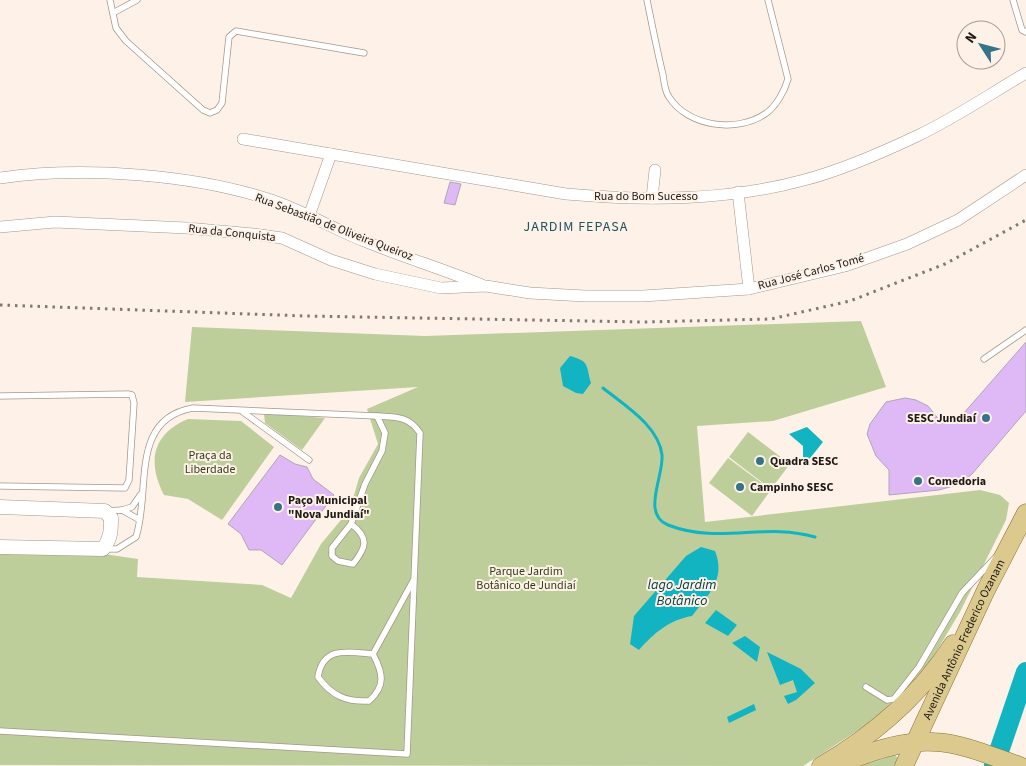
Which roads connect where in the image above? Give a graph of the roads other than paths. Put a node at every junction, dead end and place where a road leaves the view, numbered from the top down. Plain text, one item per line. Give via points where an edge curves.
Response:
1 (110, 0) edge
2 (137, 0) edge
3 (647, 0) edge
4 (768, 0) edge
5 (1013, 0) edge
6 (113, 12) junction
7 (1026, 32) edge
8 (364, 53) dead end
9 (1026, 73) edge
10 (243, 139) dead end
11 (331, 154) junction
12 (655, 170) dead end
13 (1026, 175) edge
14 (0, 178) edge
15 (738, 192) junction
16 (652, 198) junction
17 (309, 216) junction
18 (0, 227) edge
19 (486, 286) junction
20 (749, 289) junction
21 (1026, 330) edge
22 (984, 359) dead end
23 (0, 396) edge
24 (243, 412) junction
25 (377, 416) junction
26 (309, 460) dead end
27 (0, 486) edge
28 (144, 488) junction
29 (0, 507) edge
30 (122, 510) junction
31 (105, 511) junction
32 (1026, 513) edge
33 (138, 520) junction
34 (351, 524) junction
35 (1011, 541) junction
36 (0, 547) edge
37 (103, 549) junction
38 (414, 580) junction
39 (986, 590) junction
40 (373, 654) junction
41 (866, 686) dead end
42 (0, 731) edge
43 (916, 744) junction
44 (821, 766) edge
45 (834, 766) edge
46 (904, 766) edge
47 (1020, 766) edge

1 - 6 lane
2 - 6 lane
3 - 4 lane via 668,96 680,110 712,125 743,123 766,114 786,88 788,79
5 - 7 lane via 1022,30
6 - 8 lane via 116,28 126,41 210,113 222,104 229,37 236,31
9 - 15 street, Rua do Bom Sucesso via 920,135 870,157 805,180
10 - 11 street, Rua do Bom Sucesso
11 - 16 street, Rua do Bom Sucesso via 566,194
11 - 17 street
12 - 16 street
13 - 20 street, Rua José Carlos Tomé via 958,220 907,244 845,266
14 - 17 street, Rua Sebastião de Oliveira Queiroz via 63,173 200,182 275,201
15 - 16 street, Rua do Bom Sucesso via 689,198
15 - 20 street
17 - 19 street, Rua Sebastião de Oliveira Queiroz via 366,242
18 - 19 street, Rua da Conquista via 54,222 253,234 282,238 331,260 407,282 441,288
19 - 20 street, Rua José Carlos Tomé via 530,293 585,296
21 - 22 lane
23 - 27 lane via 128,394 134,402 129,480 125,488
24 - 25 lane
24 - 26 lane
24 - 28 lane via 193,408 167,416 150,442
25 - 34 lane via 385,432 382,451 365,484
25 - 38 lane via 404,418 411,421 420,433
28 - 30 lane via 132,507
28 - 33 lane
29 - 31 street
30 - 31 lane
30 - 33 lane
31 - 37 street via 111,518 111,531 110,540
32 - 35 main road, Avenida Antônio Frederico Ozanam
33 - 37 lane via 136,537 117,549
34 - 34 lane via 364,542 364,548 353,564 338,561 332,556 332,548
35 - 39 main road, Avenida Antônio Frederico Ozanam
35 - 41 lane via 962,594 919,667 894,699 887,700
36 - 37 street
38 - 40 lane
38 - 42 lane via 407,754
39 - 43 main road, Avenida Antônio Frederico Ozanam
39 - 44 main road via 949,650 908,701 884,723
40 - 40 lane via 382,671 382,685 369,702 340,698 318,677 320,665 329,655 344,652
43 - 45 main road via 893,746
43 - 46 main road, Avenida Antônio Frederico Ozanam
43 - 47 main road via 934,742 959,746

